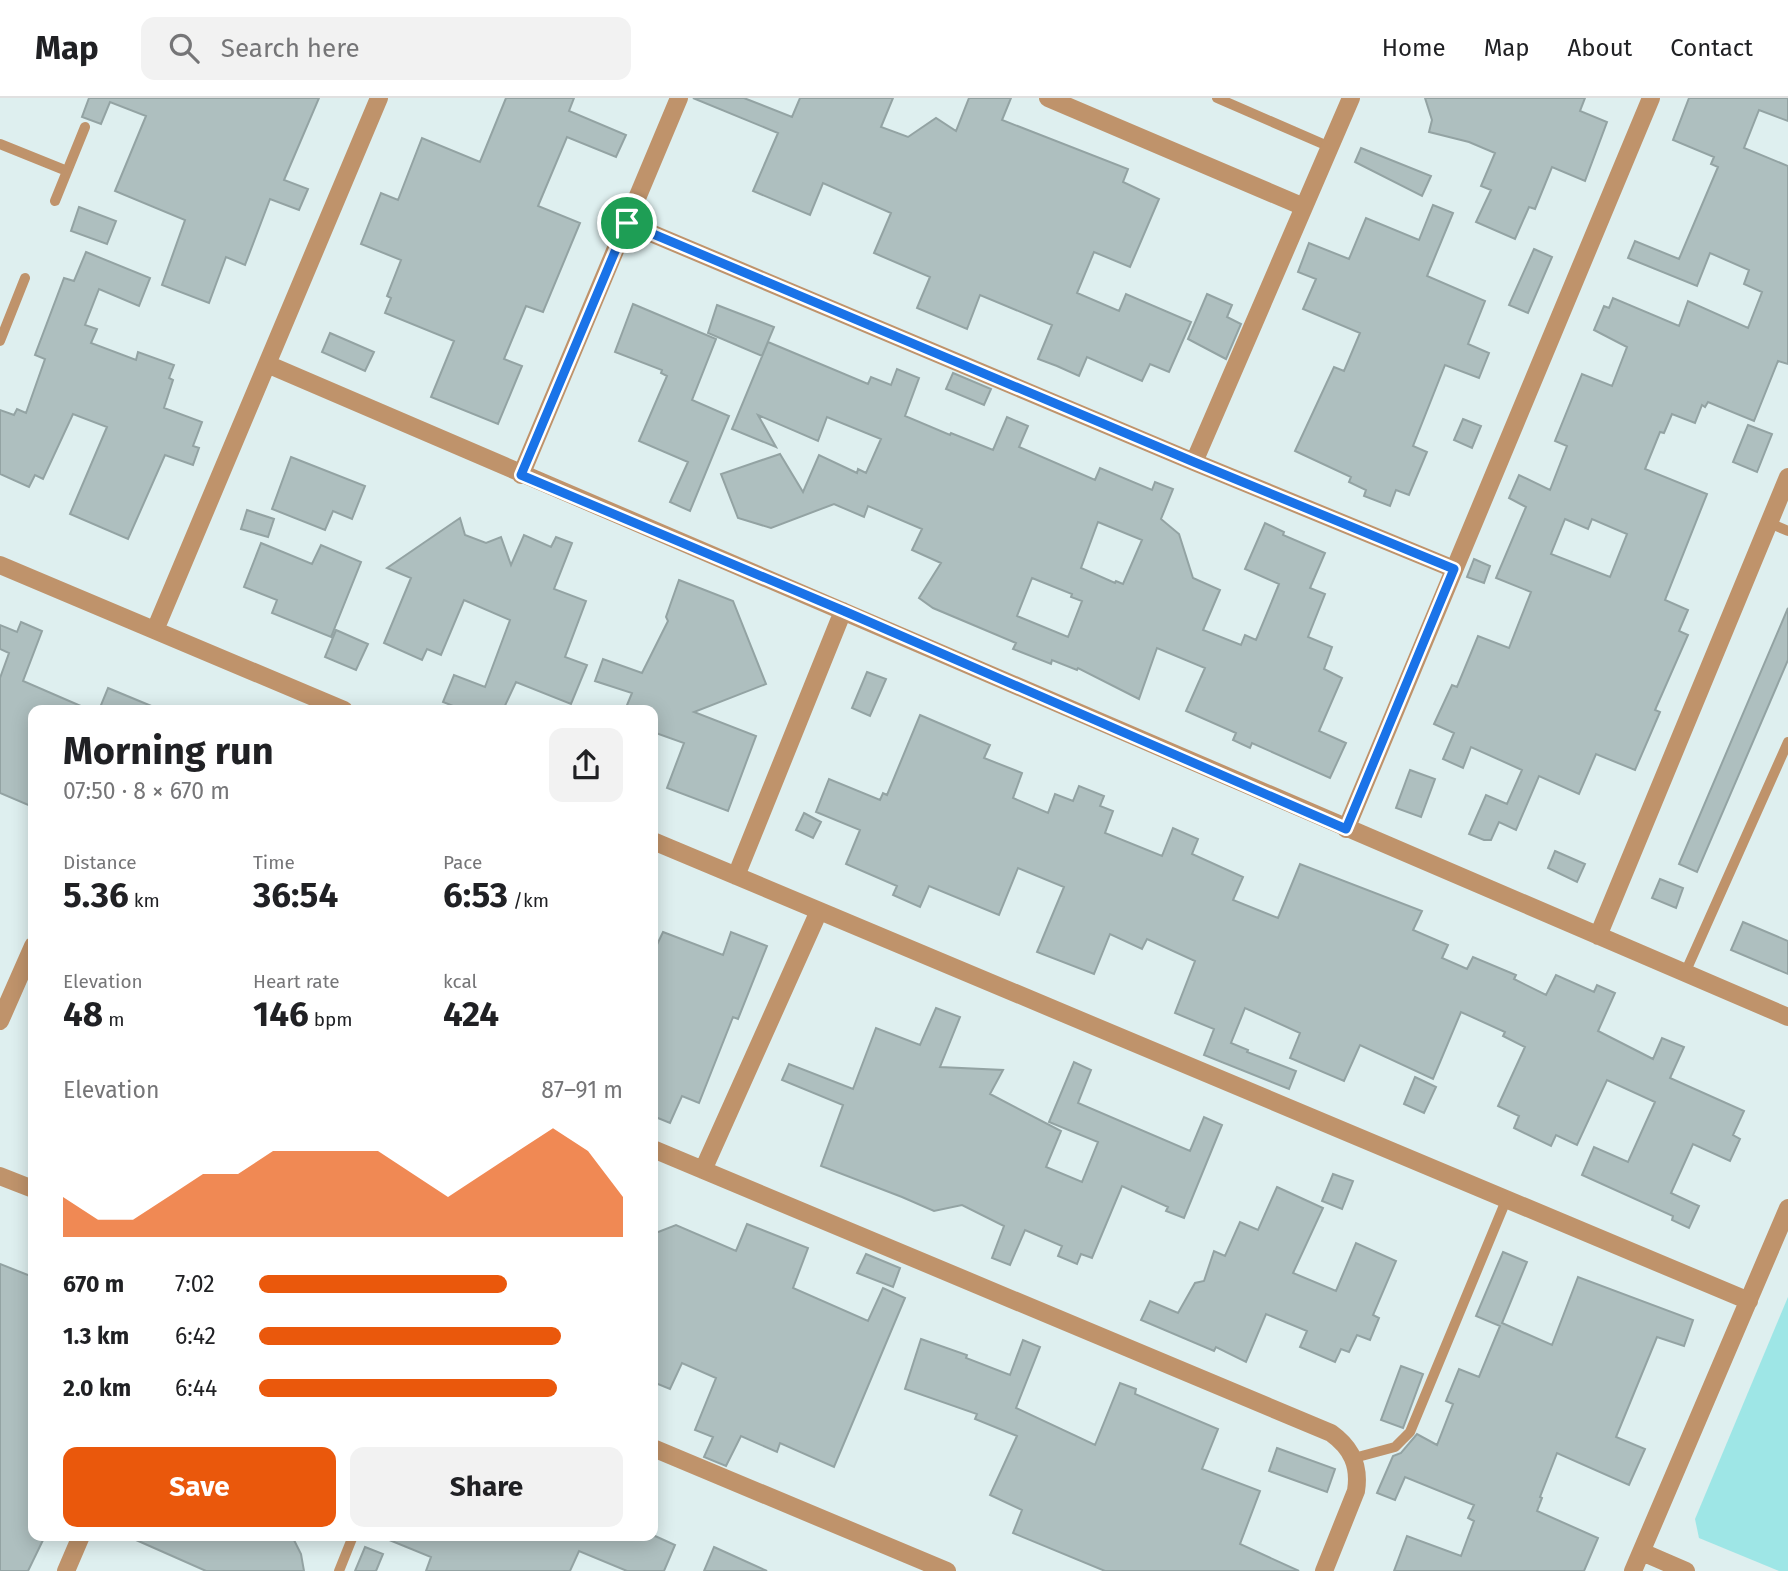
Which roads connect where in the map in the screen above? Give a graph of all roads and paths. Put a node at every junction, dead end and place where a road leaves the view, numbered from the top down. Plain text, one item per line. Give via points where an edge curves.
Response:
1 (379, 98) edge
2 (679, 98) edge
3 (1217, 98) edge
4 (1351, 98) edge
5 (1651, 98) edge
6 (1050, 99) edge
7 (85, 127) dead end
8 (0, 145) edge
9 (1330, 146) junction
10 (67, 171) junction
11 (55, 201) dead end
12 (1304, 207) junction
13 (627, 223) junction
14 (25, 278) dead end
15 (0, 341) edge
16 (267, 365) junction
17 (1194, 462) junction
18 (521, 475) junction
19 (1788, 477) edge
20 (1769, 523) junction
21 (1788, 531) edge
22 (0, 565) edge
23 (1454, 569) junction
24 (844, 611) junction
25 (155, 630) junction
26 (332, 705) edge
27 (1788, 743) edge
28 (1346, 829) junction
29 (658, 843) edge
30 (736, 876) junction
31 (819, 911) junction
32 (1598, 936) junction
33 (28, 957) edge
34 (1685, 973) junction
35 (1788, 1017) edge
36 (0, 1021) edge
37 (658, 1151) edge
38 (703, 1170) junction
39 (0, 1176) edge
40 (28, 1187) edge
41 (1507, 1198) junction
42 (1788, 1208) edge
43 (1749, 1301) junction
44 (658, 1450) edge
45 (1354, 1458) junction
46 (79, 1541) edge
47 (351, 1541) edge
48 (1642, 1552) junction
49 (66, 1571) edge
50 (339, 1571) edge
51 (947, 1571) edge
52 (1324, 1571) edge
53 (1633, 1571) edge
54 (1686, 1571) edge

1 - 16 street
2 - 13 street
3 - 9 lane
4 - 9 street
5 - 23 street
6 - 12 street
7 - 10 lane
8 - 10 lane
9 - 12 street
10 - 11 lane
12 - 17 street
13 - 17 street
13 - 18 street
14 - 15 lane
16 - 18 street
16 - 25 street
17 - 23 street
18 - 24 street
19 - 20 street
20 - 21 lane
20 - 32 street
22 - 25 street
23 - 28 street
24 - 28 street
24 - 30 street
25 - 26 street
27 - 34 lane
28 - 32 street
29 - 30 street
30 - 31 street
31 - 38 street
31 - 41 street
32 - 34 street
33 - 36 street
34 - 35 street
37 - 38 street
38 - 45 street via 1331,1433
39 - 40 street
41 - 43 street
41 - 45 lane via 1410,1432 1395,1447
42 - 43 street
43 - 48 street
44 - 51 street
45 - 52 street via 1356,1491
46 - 49 street
47 - 50 lane
48 - 53 street
48 - 54 street

